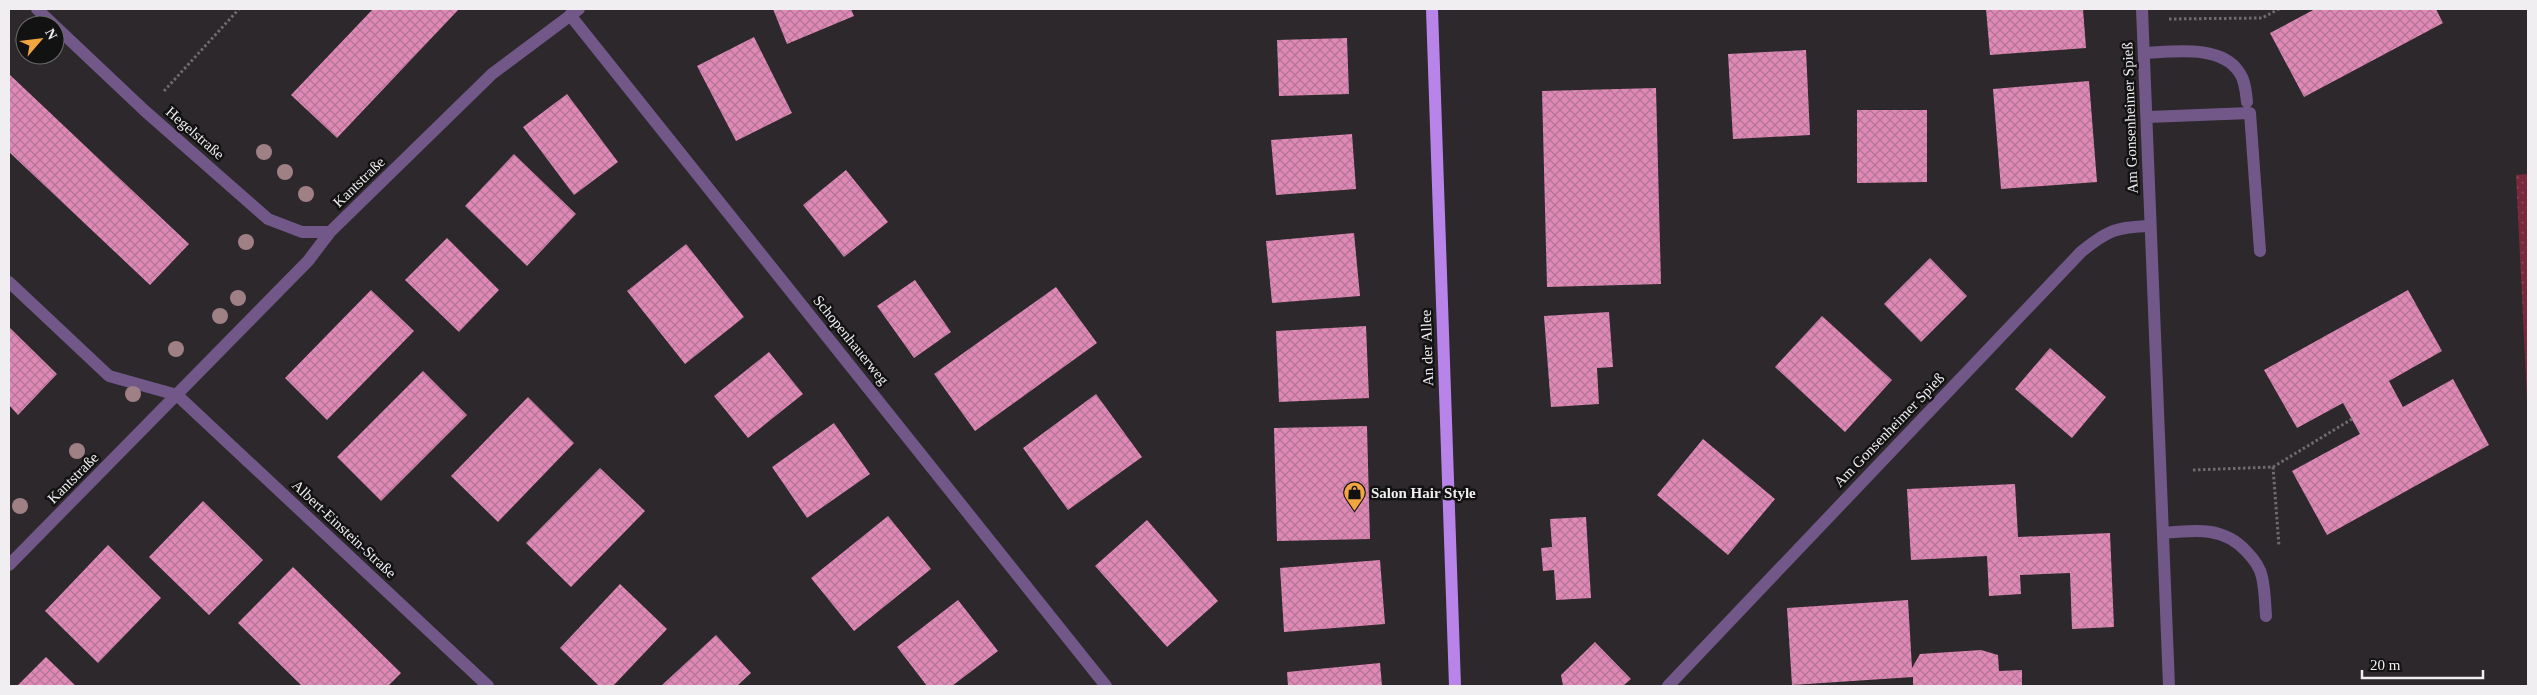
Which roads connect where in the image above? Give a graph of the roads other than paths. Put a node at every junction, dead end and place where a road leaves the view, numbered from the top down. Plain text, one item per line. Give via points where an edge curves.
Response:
1 (1432, 9) edge
2 (2142, 9) edge
3 (574, 12) edge
4 (65, 35) edge
5 (2144, 53) junction
6 (2247, 102) dead end
7 (2148, 117) junction
8 (2150, 226) junction
9 (330, 232) junction
10 (2260, 251) dead end
11 (9, 282) edge
12 (177, 395) junction
13 (2163, 533) junction
14 (10, 562) edge
15 (2266, 616) dead end
16 (488, 686) edge
17 (1106, 686) edge
18 (1455, 686) edge
19 (1668, 686) edge
20 (2169, 686) edge

1 - 18 main road, An der Allee
2 - 5 street, Am Gonsenheimer Spieß
3 - 9 street, Kantstraße via 492,74
3 - 17 street, Schopenhauerweg
4 - 9 street, Hegelstraße via 145,111 268,219 302,232
5 - 6 street via 2207,53 2226,60 2239,71
5 - 7 street, Am Gonsenheimer Spieß
7 - 8 street, Am Gonsenheimer Spieß
7 - 10 street via 2250,113
8 - 13 street, Am Gonsenheimer Spieß
8 - 19 street, Am Gonsenheimer Spieß via 2122,227 2101,236 2081,252
9 - 12 street, Kantstraße via 308,261
11 - 12 street via 109,376
12 - 14 street, Kantstraße
12 - 16 street, Albert-Einstein-Straße
13 - 15 street via 2214,532 2240,545 2262,575
13 - 20 street, Am Gonsenheimer Spieß

